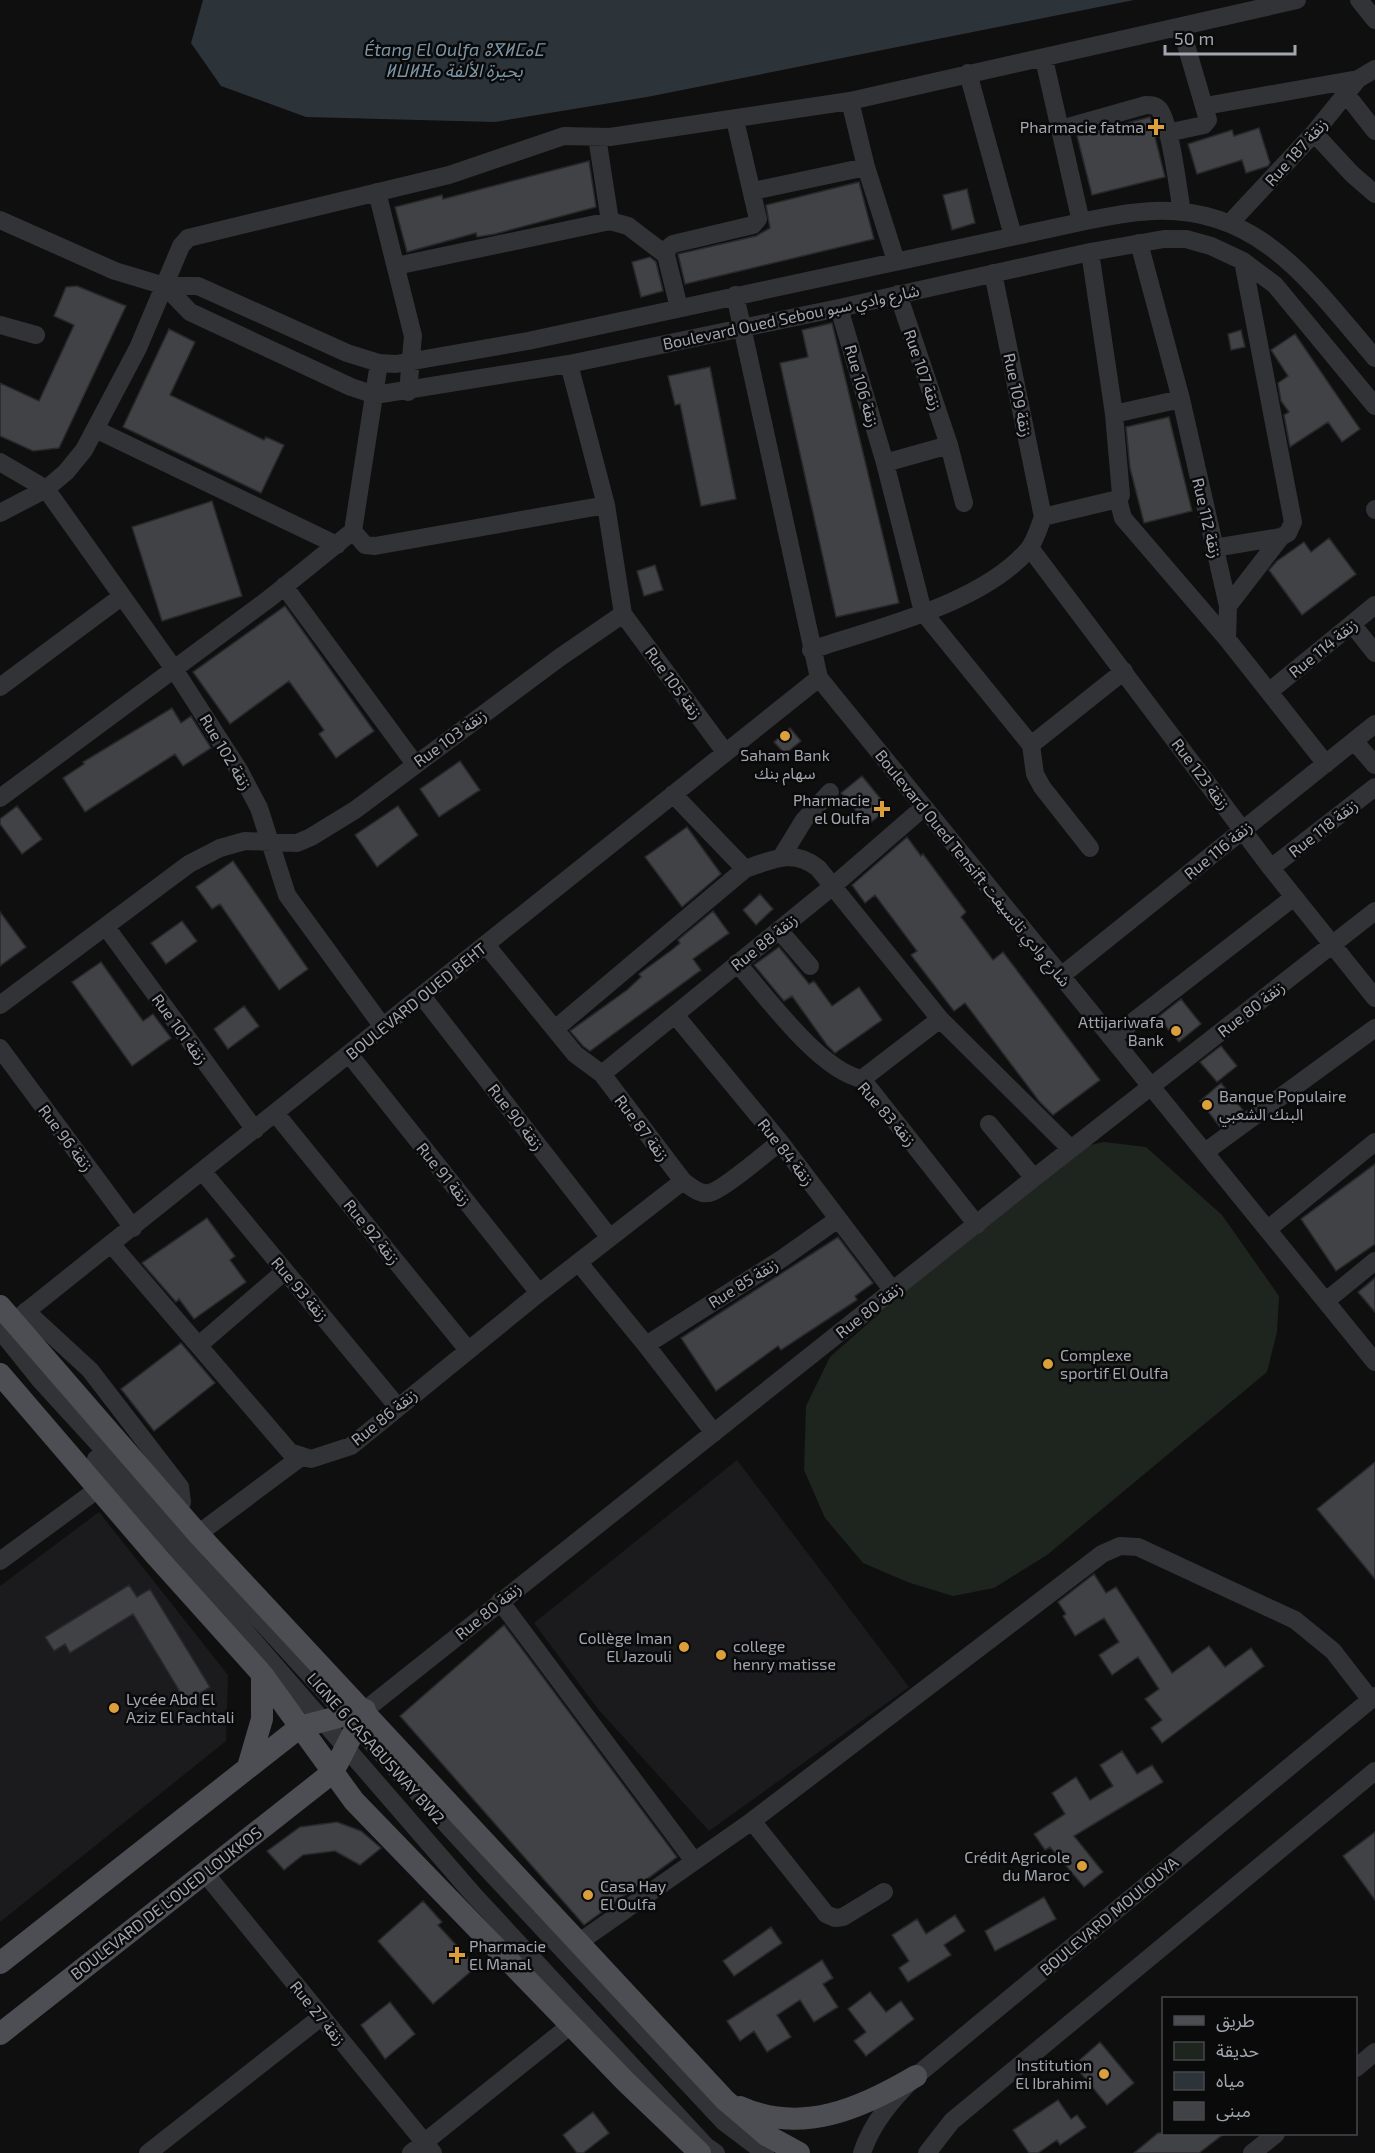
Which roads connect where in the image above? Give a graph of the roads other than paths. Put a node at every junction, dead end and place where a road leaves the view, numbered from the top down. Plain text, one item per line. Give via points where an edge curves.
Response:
1 (1297, 0) edge
2 (1359, 0) edge
3 (1375, 20) edge
4 (1180, 28) junction
5 (1044, 59) junction
6 (1375, 69) edge
7 (968, 73) junction
8 (1358, 79) junction
9 (1346, 94) junction
10 (850, 101) junction
11 (1205, 106) junction
12 (735, 120) junction
13 (1061, 129) junction
14 (1375, 131) edge
15 (1167, 133) junction
16 (1314, 133) junction
17 (597, 137) junction
18 (866, 167) junction
19 (753, 191) junction
20 (377, 192) junction
21 (1375, 194) edge
22 (1182, 212) junction
23 (0, 220) edge
24 (610, 221) junction
25 (1081, 222) junction
26 (1231, 222) junction
27 (1013, 236) junction
28 (1139, 243) junction
29 (1090, 252) junction
30 (666, 255) junction
31 (896, 261) junction
32 (1243, 261) junction
33 (396, 266) junction
34 (993, 273) junction
35 (165, 286) junction
36 (898, 294) junction
37 (735, 295) junction
38 (679, 308) junction
39 (839, 308) junction
40 (0, 325) edge
41 (743, 328) junction
42 (36, 335) dead end
43 (1375, 358) edge
44 (412, 362) junction
45 (379, 363) junction
46 (569, 364) junction
47 (408, 392) junction
48 (375, 395) junction
49 (1181, 399) junction
50 (1375, 406) edge
51 (1114, 414) junction
52 (95, 429) junction
53 (949, 445) junction
54 (0, 462) edge
55 (885, 464) junction
56 (46, 489) junction
57 (1118, 500) junction
58 (964, 503) dead end
59 (606, 505) junction
60 (0, 513) edge
61 (1043, 517) junction
62 (353, 531) junction
63 (1284, 535) junction
64 (337, 545) junction
65 (1030, 548) junction
66 (1214, 548) junction
67 (284, 586) junction
68 (121, 597) junction
69 (1375, 605) edge
70 (1228, 606) junction
71 (923, 612) junction
72 (623, 614) junction
73 (1352, 624) junction
74 (1227, 639) junction
75 (811, 650) junction
76 (1375, 653) edge
77 (174, 669) junction
78 (1124, 671) junction
79 (819, 678) junction
80 (0, 687) edge
81 (1270, 691) junction
82 (1375, 724) edge
83 (1355, 742) junction
84 (1031, 744) junction
85 (725, 752) junction
86 (415, 764) junction
87 (1326, 764) junction
88 (1375, 765) edge
89 (1375, 787) edge
90 (830, 792) dead end
91 (673, 795) junction
92 (0, 798) edge
93 (924, 807) junction
94 (1242, 830) junction
95 (271, 844) junction
96 (1090, 848) dead end
97 (782, 856) junction
98 (1271, 868) junction
99 (746, 869) junction
100 (833, 886) junction
101 (1294, 897) junction
102 (1375, 911) edge
103 (106, 927) junction
104 (779, 930) junction
105 (486, 945) junction
106 (1332, 946) junction
107 (737, 963) junction
108 (810, 966) dead end
109 (1061, 976) junction
110 (422, 996) junction
111 (1375, 998) edge
112 (0, 1005) edge
113 (676, 1016) junction
114 (940, 1019) junction
115 (383, 1027) junction
116 (1375, 1028) edge
117 (555, 1029) junction
118 (1112, 1038) junction
119 (0, 1048) edge
120 (349, 1054) junction
121 (602, 1074) junction
122 (862, 1079) junction
123 (1152, 1087) junction
124 (276, 1114) junction
125 (989, 1124) dead end
126 (255, 1130) junction
127 (780, 1142) junction
128 (1375, 1142) edge
129 (1071, 1149) junction
130 (1204, 1152) junction
131 (203, 1172) junction
132 (1034, 1178) junction
133 (683, 1181) junction
134 (838, 1219) junction
135 (977, 1225) junction
136 (133, 1228) junction
137 (1268, 1229) junction
138 (610, 1238) junction
139 (111, 1245) junction
140 (1375, 1261) edge
141 (579, 1263) junction
142 (285, 1271) junction
143 (893, 1291) junction
144 (539, 1293) junction
145 (1326, 1301) junction
146 (10, 1317) edge
147 (198, 1345) junction
148 (646, 1345) junction
149 (0, 1346) edge
150 (468, 1350) junction
151 (1375, 1362) edge
152 (0, 1374) edge
153 (398, 1406) junction
154 (714, 1433) junction
155 (301, 1457) junction
156 (98, 1489) junction
157 (198, 1534) junction
158 (0, 1561) edge
159 (500, 1601) junction
160 (262, 1674) junction
161 (1373, 1698) edge
162 (348, 1718) junction
163 (300, 1728) junction
164 (345, 1748) junction
165 (248, 1767) junction
166 (1375, 1770) edge
167 (333, 1772) junction
168 (752, 1821) junction
169 (694, 1861) junction
170 (204, 1872) junction
171 (884, 1892) dead end
172 (578, 1943) junction
173 (0, 1963) edge
174 (321, 2017) junction
175 (572, 2024) junction
176 (0, 2034) edge
177 (1375, 2052) edge
178 (1357, 2067) edge
179 (916, 2076) junction
180 (725, 2100) junction
181 (1274, 2135) edge
182 (423, 2149) edge
183 (148, 2153) edge
184 (700, 2153) edge
185 (716, 2153) edge
186 (765, 2153) edge
187 (799, 2153) edge
188 (862, 2153) edge
189 (927, 2153) edge
190 (1252, 2153) edge

1 - 4 street
2 - 3 street
4 - 5 street
4 - 11 street
5 - 7 street
5 - 13 street
6 - 8 street
7 - 10 street
7 - 27 street
8 - 9 street, Rue 187 زنقة
8 - 11 street
9 - 14 street
9 - 16 street, Rue 187 زنقة
10 - 12 street
10 - 18 street
11 - 15 street via 1207,124
12 - 17 street
12 - 19 street
13 - 15 street via 1154,105 1160,110
13 - 25 street
15 - 22 street
16 - 21 street
16 - 26 street, Rue 187 زنقة
17 - 20 street via 564,136 449,175
17 - 24 street
18 - 19 street
18 - 31 street
19 - 30 street via 758,214 753,225 673,244
20 - 33 street
20 - 35 street via 188,238
22 - 25 street, Boulevard Oued Sebou شارع وادي سبو via 1153,211
22 - 26 street, Boulevard Oued Sebou شارع وادي سبو
23 - 35 street, Boulevard Oued Sebou شارع وادي سبو via 115,272
24 - 30 street via 628,226
24 - 33 street
25 - 27 street, Boulevard Oued Sebou شارع وادي سبو
26 - 43 street, Boulevard Oued Sebou شارع وادي سبو via 1273,247 1304,275
27 - 31 street, Boulevard Oued Sebou شارع وادي سبو
28 - 29 street, Boulevard Oued Sebou شارع وادي سبو
28 - 32 street, Boulevard Oued Sebou شارع وادي سبو via 1186,239
28 - 49 street, Rue 112 زنقة
29 - 34 street, Boulevard Oued Sebou شارع وادي سبو
29 - 51 street
30 - 38 street
31 - 37 street, Boulevard Oued Sebou شارع وادي سبو
32 - 50 street, Boulevard Oued Sebou شارع وادي سبو via 1275,285
32 - 63 street via 1293,522
33 - 44 street via 413,336
34 - 36 street, Boulevard Oued Sebou شارع وادي سبو
34 - 61 street, Rue 109 زنقة
35 - 45 street, Boulevard Oued Sebou شارع وادي سبو via 198,286 288,328
35 - 48 street, Boulevard Oued Sebou شارع وادي سبو via 190,312
35 - 52 street via 138,348
36 - 39 street, Boulevard Oued Sebou شارع وادي سبو
36 - 53 street, Rue 107 زنقة
37 - 38 street, Boulevard Oued Sebou شارع وادي سبو
37 - 41 street, Boulevard Oued Tensift شارع وادي تانسيفت
38 - 44 street, Boulevard Oued Sebou شارع وادي سبو
39 - 41 street, Boulevard Oued Sebou شارع وادي سبو
39 - 55 street, Rue 106 زنقة
40 - 42 street
41 - 46 street, Boulevard Oued Sebou شارع وادي سبو
41 - 75 street, Boulevard Oued Tensift شارع وادي تانسيفت
44 - 45 street, Boulevard Oued Sebou شارع وادي سبو
44 - 47 street
45 - 48 street
46 - 47 street, Boulevard Oued Sebou شارع وادي سبو
46 - 59 street
47 - 48 street, Boulevard Oued Sebou شارع وادي سبو
48 - 62 street
49 - 51 street
49 - 66 street, Rue 112 زنقة
51 - 57 street via 1121,495
52 - 56 street via 84,450
52 - 64 street
53 - 55 street
53 - 58 street, Rue 107 زنقة
54 - 56 street
55 - 71 street, Rue 106 زنقة
56 - 60 street
56 - 68 street, Rue 102 زنقة
57 - 61 street
57 - 74 street via 1128,525
59 - 62 street via 375,546 365,545
59 - 72 street
61 - 65 street
62 - 64 street
63 - 66 street
63 - 70 street
64 - 67 street
65 - 71 street via 996,577
65 - 78 street, Rue 123 زنقة
66 - 70 street, Rue 112 زنقة
67 - 77 street
67 - 86 street
68 - 77 street, Rue 102 زنقة
68 - 80 street
69 - 73 street, Rue 114 زنقة
70 - 74 street, Rue 112 زنقة
71 - 75 street
71 - 84 street
72 - 85 street, Rue 105 زنقة
72 - 86 street, Rue 103 زنقة
73 - 76 street
73 - 81 street, Rue 114 زنقة
74 - 81 street
75 - 79 street, Boulevard Oued Tensift شارع وادي تانسيفت
77 - 92 street
77 - 95 street, Rue 102 زنقة via 239,770 259,808
78 - 84 street
78 - 94 street, Rue 123 زنقة
79 - 85 street, BOULEVARD OUED BEHT
79 - 93 street, Boulevard Oued Tensift شارع وادي تانسيفت
81 - 87 street
82 - 83 street, Rue 116 زنقة
83 - 87 street, Rue 116 زنقة
83 - 88 street
84 - 96 street via 1035,774 1042,788
85 - 91 street, BOULEVARD OUED BEHT
86 - 95 street, Rue 103 زنقة via 355,810 311,837 297,843
87 - 94 street, Rue 116 زنقة
89 - 98 street, Rue 118 زنقة
90 - 97 street via 804,820
91 - 99 street
91 - 105 street, BOULEVARD OUED BEHT
93 - 100 street, Rue 88 زنقة
93 - 109 street, Boulevard Oued Tensift شارع وادي تانسيفت
94 - 98 street, Rue 123 زنقة
94 - 109 street, Rue 116 زنقة
95 - 103 street, Rue 103 زنقة via 245,841 220,848 189,864
95 - 115 street, Rue 102 زنقة via 287,895
97 - 99 street
97 - 100 street via 811,862
98 - 101 street, Rue 123 زنقة
99 - 117 street
100 - 104 street, Rue 88 زنقة
100 - 114 street
101 - 106 street, Rue 123 زنقة
101 - 118 street
102 - 106 street, Rue 80 زنقة
103 - 112 street, Rue 103 زنقة
103 - 126 street, Rue 101 زنقة
104 - 107 street, Rue 88 زنقة
104 - 108 street
105 - 110 street, BOULEVARD OUED BEHT
105 - 117 street, Rue 87 زنقة
106 - 111 street, Rue 123 زنقة
106 - 123 street, Rue 80 زنقة
107 - 113 street, Rue 88 زنقة
107 - 122 street, Rue 83 زنقة via 819,1054 846,1076
109 - 118 street, Boulevard Oued Tensift شارع وادي تانسيفت
110 - 115 street, BOULEVARD OUED BEHT
110 - 138 street, Rue 90 زنقة
113 - 121 street, Rue 88 زنقة
113 - 127 street, Rue 84 زنقة
114 - 122 street
114 - 129 street
115 - 120 street, BOULEVARD OUED BEHT
116 - 130 street
117 - 121 street, Rue 87 زنقة via 575,1054
118 - 123 street, Boulevard Oued Tensift شارع وادي تانسيفت
119 - 136 street, Rue 96 زنقة
120 - 124 street, BOULEVARD OUED BEHT
120 - 144 street, Rue 91 زنقة
121 - 133 street, Rue 87 زنقة
122 - 135 street, Rue 83 زنقة
123 - 129 street, Rue 80 زنقة
123 - 130 street, Boulevard Oued Tensift شارع وادي تانسيفت
124 - 126 street, BOULEVARD OUED BEHT
124 - 150 street, Rue 92 زنقة
125 - 132 street
126 - 131 street, BOULEVARD OUED BEHT
127 - 133 street via 709,1193 697,1191
127 - 134 street, Rue 84 زنقة
128 - 137 street
129 - 132 street, Rue 80 زنقة
130 - 137 street, Boulevard Oued Tensift شارع وادي تانسيفت
131 - 136 street, BOULEVARD OUED BEHT
131 - 142 street, Rue 93 زنقة
132 - 135 street, Rue 80 زنقة
133 - 138 street, Rue 86 زنقة
134 - 143 street, Rue 84 زنقة
134 - 148 street, Rue 85 زنقة
135 - 143 street, Rue 80 زنقة
136 - 139 street, BOULEVARD OUED BEHT
137 - 145 street, Boulevard Oued Tensift شارع وادي تانسيفت
138 - 141 street, Rue 86 زنقة
139 - 146 street, BOULEVARD OUED BEHT
139 - 147 street
140 - 145 street
141 - 144 street, Rue 86 زنقة
141 - 148 street
142 - 147 street
142 - 153 street, Rue 93 زنقة
143 - 154 street, Rue 80 زنقة
144 - 150 street, Rue 86 زنقة
145 - 151 street, Boulevard Oued Tensift شارع وادي تانسيفت
146 - 157 main road
146 - 162 street, LIGNE 6 CASABUSWAY BW2 via 40,1380
147 - 155 street via 290,1452
148 - 154 street
149 - 162 street, LIGNE 6 CASABUSWAY BW2 via 33,1387
150 - 153 street, Rue 86 زنقة
152 - 156 main road
153 - 155 street, Rue 86 زنقة via 351,1446 325,1456
154 - 159 street, Rue 80 زنقة
155 - 157 street
156 - 158 street
156 - 160 main road
157 - 162 main road
159 - 162 street, Rue 80 زنقة
159 - 169 street
160 - 163 main road
160 - 165 main road via 262,1719
161 - 168 street via 1333,1651 1294,1620 1138,1547 1120,1546 1102,1554
161 - 179 street, BOULEVARD MOULOUYA
162 - 163 main road
162 - 164 main road
162 - 172 main road
162 - 186 street, LIGNE 6 CASABUSWAY BW2 via 724,2122
163 - 165 main road
163 - 167 main road
164 - 167 main road
164 - 185 street, LIGNE 6 CASABUSWAY BW2 via 488,1910
165 - 173 main road
166 - 189 street via 952,2121
167 - 170 main road, BOULEVARD DE L'OUED LOUKKOS
167 - 175 main road via 354,1801
168 - 169 street
168 - 171 street via 826,1914 843,1917
169 - 172 street
170 - 174 street, Rue 27 زنقة
170 - 176 main road, BOULEVARD DE L'OUED LOUKKOS
172 - 180 main road
174 - 182 street, Rue 27 زنقة
174 - 183 street
175 - 182 street
175 - 184 main road
177 - 178 street
179 - 180 main road via 850,2110 813,2118 775,2118
179 - 188 street, BOULEVARD MOULOUYA via 888,2104
180 - 187 main road via 766,2135
181 - 190 street

